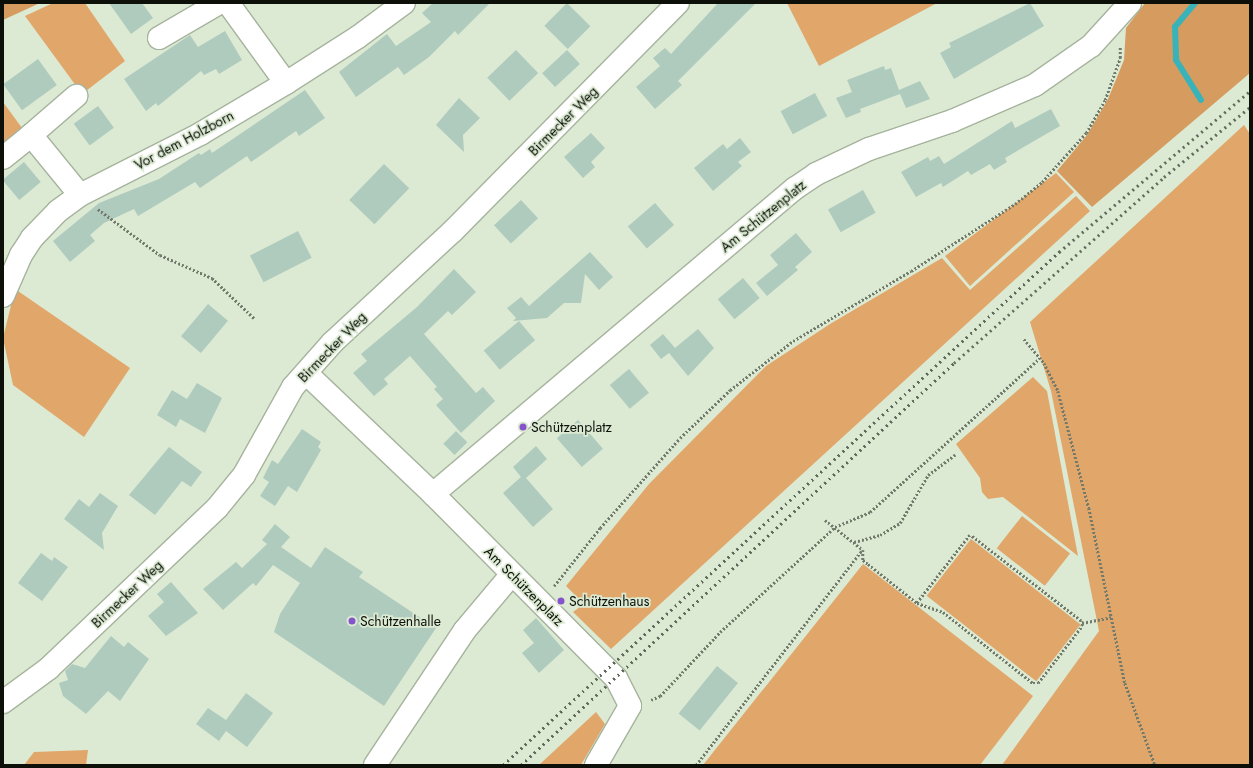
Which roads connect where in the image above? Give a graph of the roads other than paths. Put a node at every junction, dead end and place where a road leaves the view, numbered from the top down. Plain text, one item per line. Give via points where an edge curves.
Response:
1 (219, 3) edge
2 (228, 3) edge
3 (404, 3) edge
4 (678, 3) edge
5 (1130, 3) edge
6 (159, 38) dead end
7 (286, 83) junction
8 (76, 96) dead end
9 (31, 135) junction
10 (3, 158) edge
11 (80, 195) junction
12 (3, 296) edge
13 (306, 373) junction
14 (432, 494) junction
15 (512, 574) junction
16 (3, 702) edge
17 (375, 765) edge
18 (596, 765) edge

1 - 6 street
2 - 7 street
3 - 7 street, Vor dem Holzborn via 358,37
4 - 13 street, Birmecker Weg via 458,226 333,342
5 - 14 street, Am Schützenplatz via 1091,46 1035,85 952,121 869,149 816,174 794,189
7 - 11 street, Vor dem Holzborn via 200,134
8 - 9 street
9 - 10 street
9 - 11 street
11 - 12 street, Vor dem Holzborn via 58,210 32,238 21,255
13 - 14 street, Am Schützenplatz
13 - 16 street, Birmecker Weg via 281,406 252,463 230,494 53,664 30,685
14 - 15 street, Am Schützenplatz
15 - 17 street via 465,630
15 - 18 street, Am Schützenplatz via 616,678 630,706

